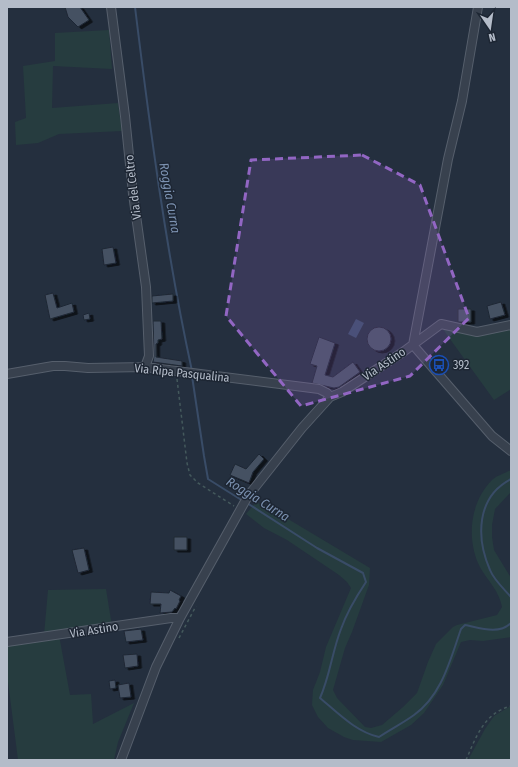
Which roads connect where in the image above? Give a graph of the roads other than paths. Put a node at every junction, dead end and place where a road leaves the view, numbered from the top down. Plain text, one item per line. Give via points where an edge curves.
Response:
1 (111, 7) edge
2 (478, 7) edge
3 (511, 325) edge
4 (413, 345) junction
5 (145, 367) junction
6 (7, 374) edge
7 (330, 397) junction
8 (511, 452) edge
9 (180, 618) junction
10 (7, 642) edge
11 (121, 760) edge

1 - 5 street, Via del Celtro via 146,287 149,356
2 - 4 street, Via Astino via 462,101 448,159
3 - 4 street via 477,332 441,324
4 - 7 street, Via Astino via 342,392
4 - 8 street via 492,436
5 - 6 street, Via Ripa Pasqualina via 66,366
5 - 7 street, Via Ripa Pasqualina via 319,388
7 - 9 street, Via Astino via 248,496
9 - 10 street, Via Astino
9 - 11 street, Via Astino via 156,667

